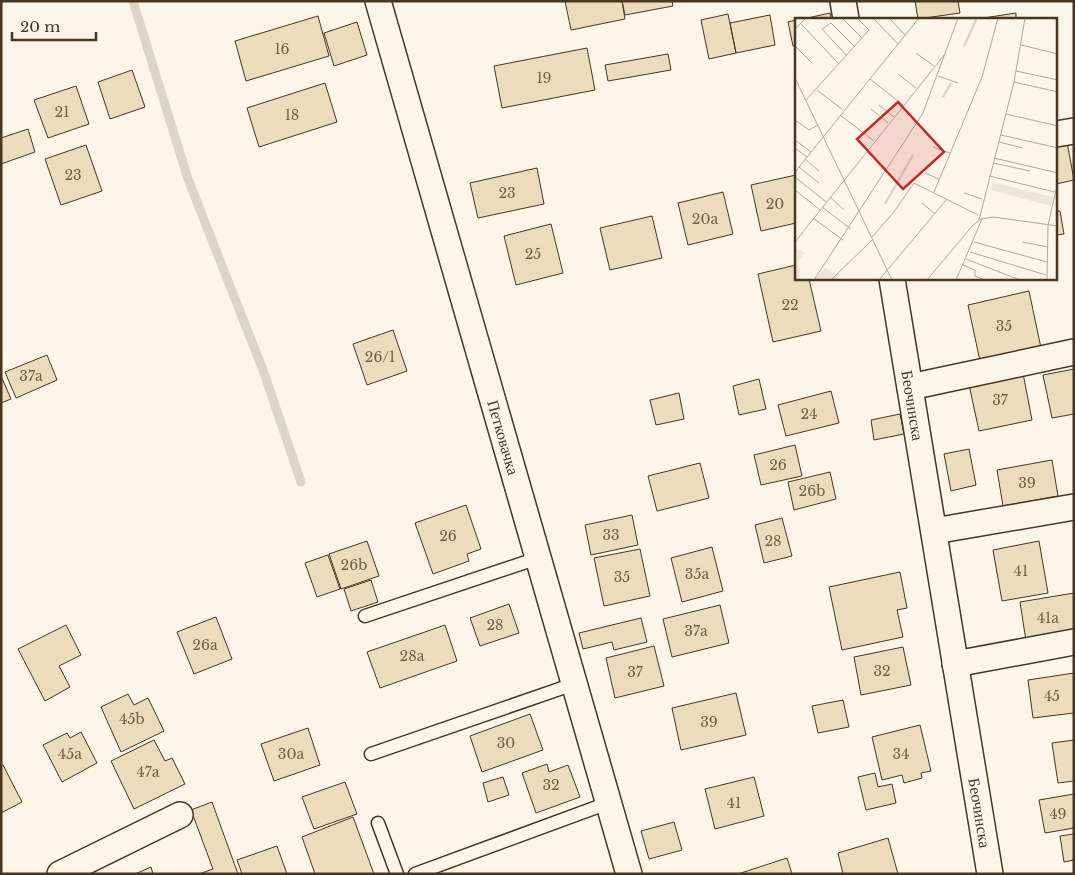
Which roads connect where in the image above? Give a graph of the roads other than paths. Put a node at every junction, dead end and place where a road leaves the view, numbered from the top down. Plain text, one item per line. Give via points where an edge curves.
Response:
1 (378, 1) edge
2 (842, 1) edge
3 (846, 18) edge
4 (1074, 131) edge
5 (1058, 134) edge
6 (892, 280) edge
7 (1074, 352) edge
8 (910, 387) junction
9 (1074, 507) edge
10 (934, 531) junction
11 (538, 558) junction
12 (365, 616) dead end
13 (1074, 642) edge
14 (955, 664) junction
15 (574, 684) junction
16 (371, 754) dead end
17 (608, 803) junction
18 (180, 815) dead end
19 (378, 823) dead end
20 (60, 874) edge
21 (397, 874) edge
22 (415, 874) edge
23 (628, 874) edge
24 (990, 874) edge

1 - 11 street, Петковачка
2 - 3 street
4 - 5 street
6 - 8 street, Беочинска
7 - 8 street
8 - 10 street, Беочинска
9 - 10 street
10 - 14 street, Беочинска
11 - 12 lane
11 - 15 street, Петковачка
13 - 14 street
14 - 24 street, Беочинска
15 - 16 lane
15 - 17 street, Петковачка
17 - 22 lane
17 - 23 street, Петковачка
18 - 20 street
19 - 21 lane

